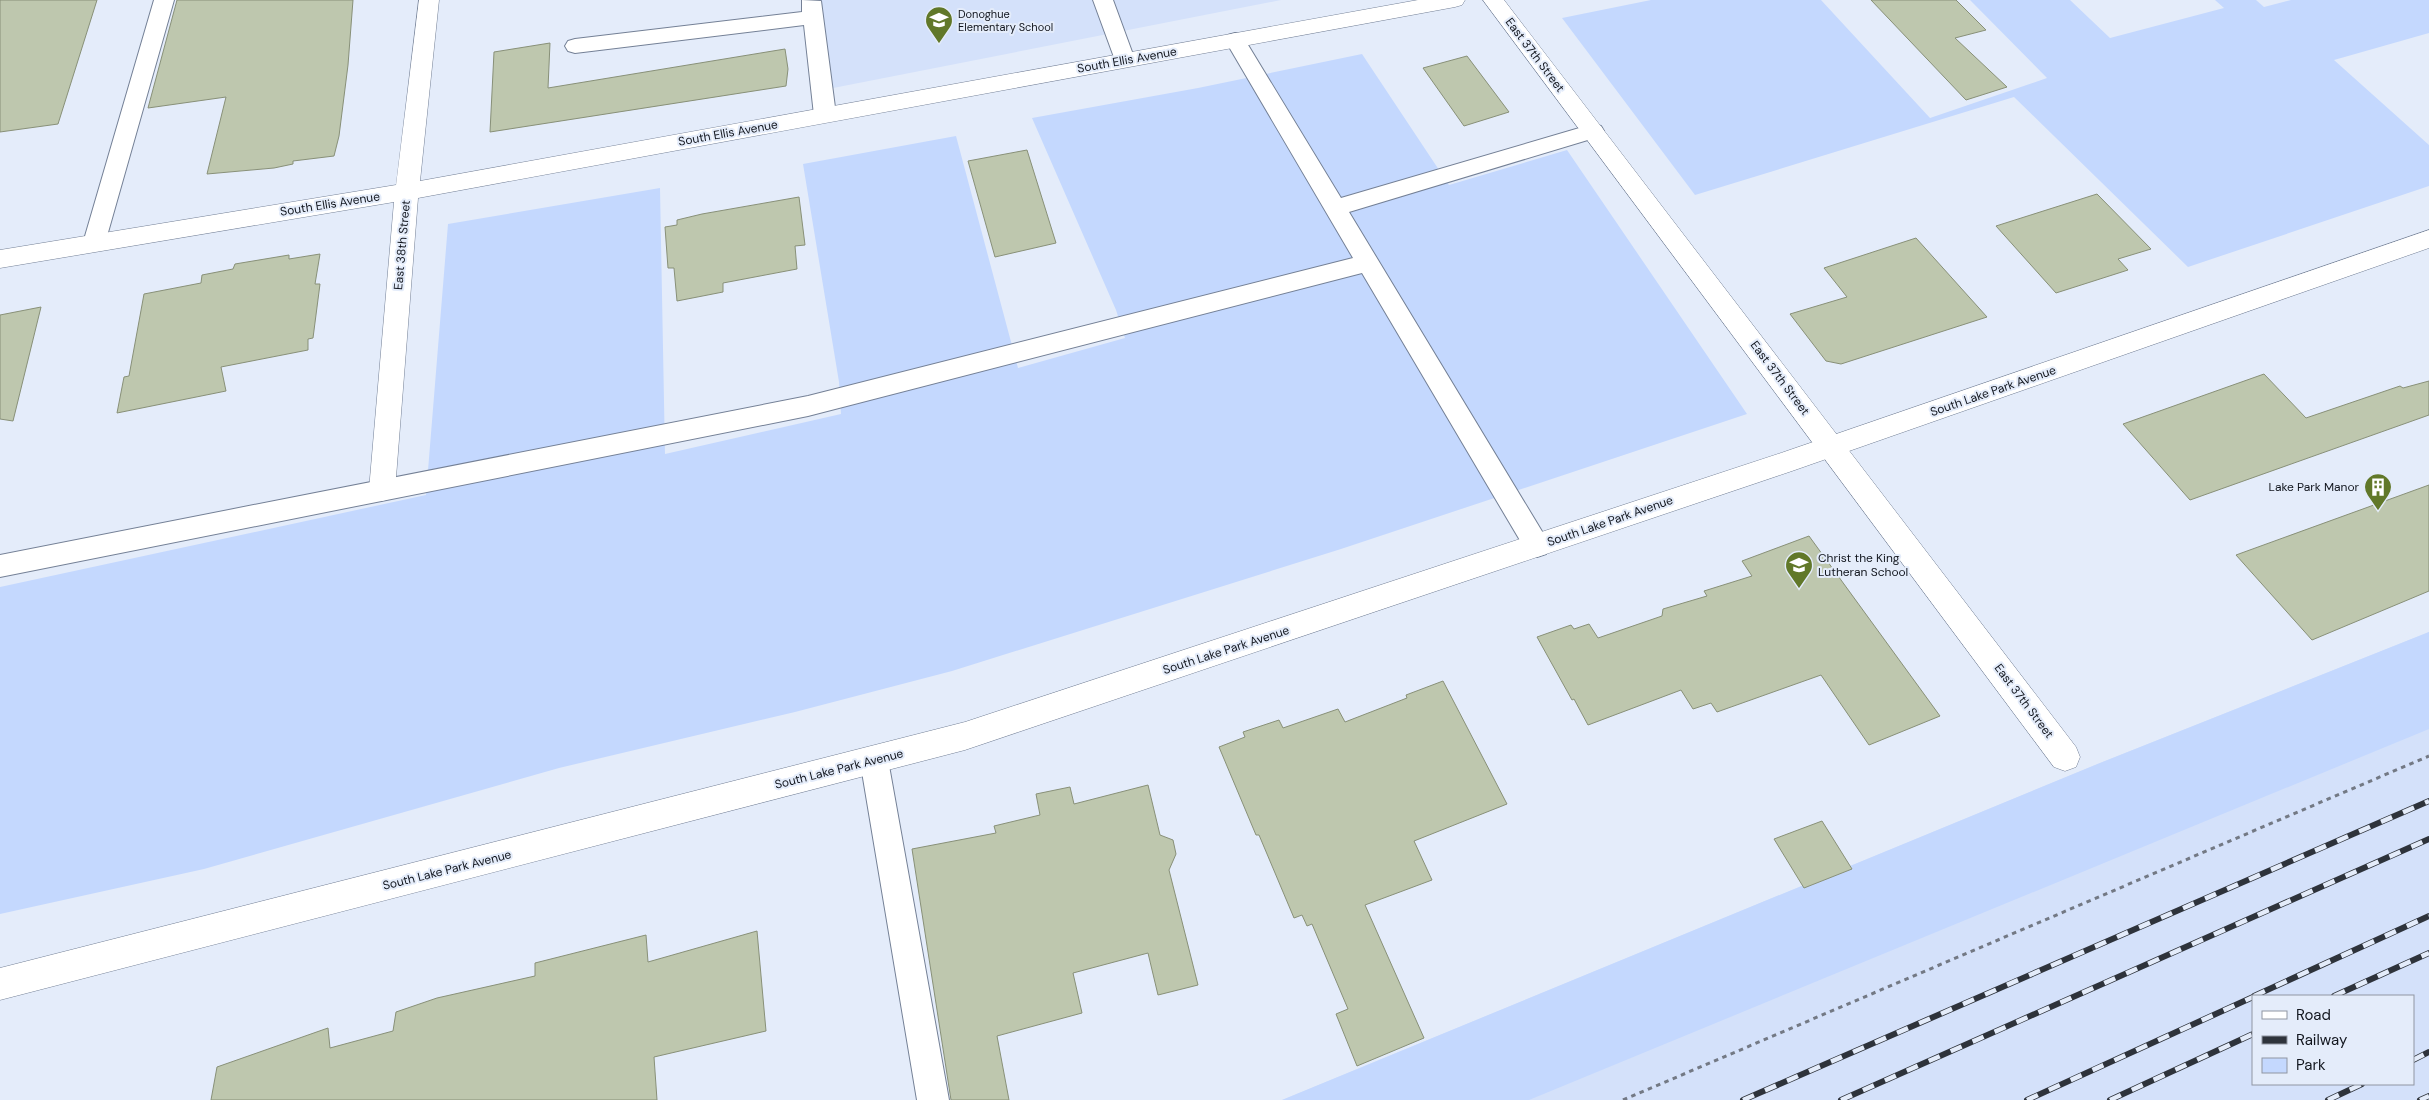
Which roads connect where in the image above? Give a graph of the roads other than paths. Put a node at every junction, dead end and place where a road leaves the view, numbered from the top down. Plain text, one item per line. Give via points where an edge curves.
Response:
1 (164, 0) edge
2 (429, 0) edge
3 (1103, 0) edge
4 (1455, 0) edge
5 (1493, 0) edge
6 (812, 9) edge
7 (1235, 40) junction
8 (575, 46) dead end
9 (1125, 60) junction
10 (824, 115) junction
11 (1593, 131) junction
12 (407, 192) junction
13 (1335, 208) junction
14 (2429, 239) edge
15 (94, 243) junction
16 (0, 259) edge
17 (1368, 263) junction
18 (1832, 446) junction
19 (382, 490) junction
20 (1536, 546) junction
21 (0, 566) edge
22 (2066, 757) dead end
23 (874, 760) junction
24 (0, 984) edge
25 (933, 1100) edge

1 - 15 lane
2 - 12 street, East 38th Street
3 - 9 lane
4 - 7 street, South Ellis Avenue
5 - 11 street, East 37th Street
6 - 8 lane
6 - 10 lane
7 - 9 street, South Ellis Avenue
7 - 13 lane
9 - 10 street, South Ellis Avenue
10 - 12 street, South Ellis Avenue
11 - 13 lane
11 - 18 street, East 37th Street
12 - 15 street, South Ellis Avenue
12 - 19 street, East 38th Street
13 - 17 lane
14 - 18 street, South Lake Park Avenue
15 - 16 street, South Ellis Avenue
17 - 19 lane via 808,406
17 - 20 lane
18 - 20 street, South Lake Park Avenue
18 - 22 street, East 37th Street
19 - 21 lane
20 - 23 street, South Lake Park Avenue via 966,736
23 - 24 street, South Lake Park Avenue
23 - 25 lane

